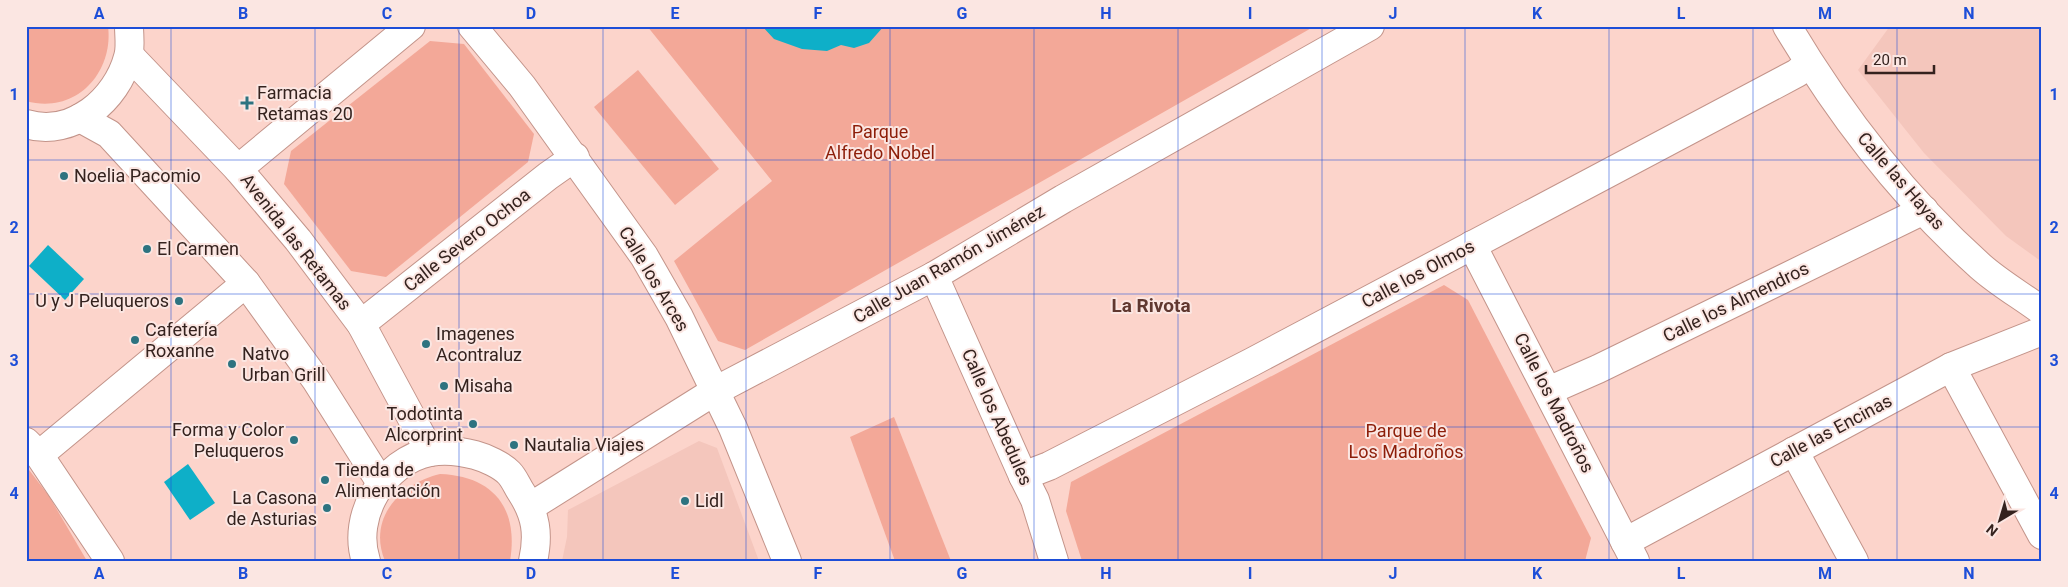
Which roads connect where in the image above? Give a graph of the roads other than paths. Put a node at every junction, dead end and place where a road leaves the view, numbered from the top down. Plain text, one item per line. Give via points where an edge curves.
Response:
1 (129, 26) edge
2 (411, 26) edge
3 (472, 26) edge
4 (1370, 26) edge
5 (1787, 26) edge
6 (129, 55) junction
7 (1809, 64) junction
8 (80, 118) junction
9 (26, 124) edge
10 (575, 157) junction
11 (238, 169) junction
12 (1924, 210) junction
13 (1472, 245) junction
14 (934, 276) junction
15 (246, 283) junction
16 (2042, 311) edge
17 (361, 324) junction
18 (2042, 332) edge
19 (1951, 367) junction
20 (715, 391) junction
21 (1548, 391) junction
22 (32, 448) edge
23 (1794, 451) junction
24 (430, 452) junction
25 (1022, 476) junction
26 (381, 483) junction
27 (530, 507) junction
28 (2042, 534) edge
29 (1630, 551) edge
30 (110, 561) edge
31 (366, 561) edge
32 (534, 561) edge
33 (787, 561) edge
34 (1054, 561) edge
35 (1854, 561) edge

1 - 6 street
2 - 11 street
3 - 10 street, Calle los Arces
4 - 14 street, Calle Juan Ramón Jiménez via 1063,199
5 - 7 street, Calle las Hayas
6 - 8 street via 120,81 109,96
6 - 11 street, Avenida las Retamas
7 - 12 street, Calle las Hayas via 1872,153
7 - 13 street, Calle los Olmos
8 - 9 street via 55,126
8 - 15 street via 109,134
10 - 17 street, Calle Severo Ochoa
10 - 20 street, Calle los Arces via 644,256 679,317
11 - 17 street, Avenida las Retamas via 298,240
12 - 16 street, Calle las Hayas via 1981,267
12 - 21 street, Calle los Almendros
13 - 21 street, Calle los Madroños
13 - 25 street, Calle los Olmos via 1049,466
14 - 20 street, Calle Juan Ramón Jiménez
14 - 25 street, Calle los Abedules
15 - 22 street
15 - 26 street via 316,380
17 - 24 street, Avenida las Retamas
18 - 19 street, Calle las Encinas
19 - 23 street, Calle las Encinas
19 - 28 street
20 - 27 street, Calle Juan Ramón Jiménez
20 - 33 street, Calle los Arces
21 - 29 street, Calle los Madroños
22 - 30 street
23 - 29 street, Calle las Encinas
23 - 35 street
24 - 26 street via 412,458
24 - 27 street via 458,450 485,458 509,473
25 - 34 street, Calle los Abedules via 1035,500
26 - 31 street via 369,505 363,528
27 - 32 street via 535,517 537,542

